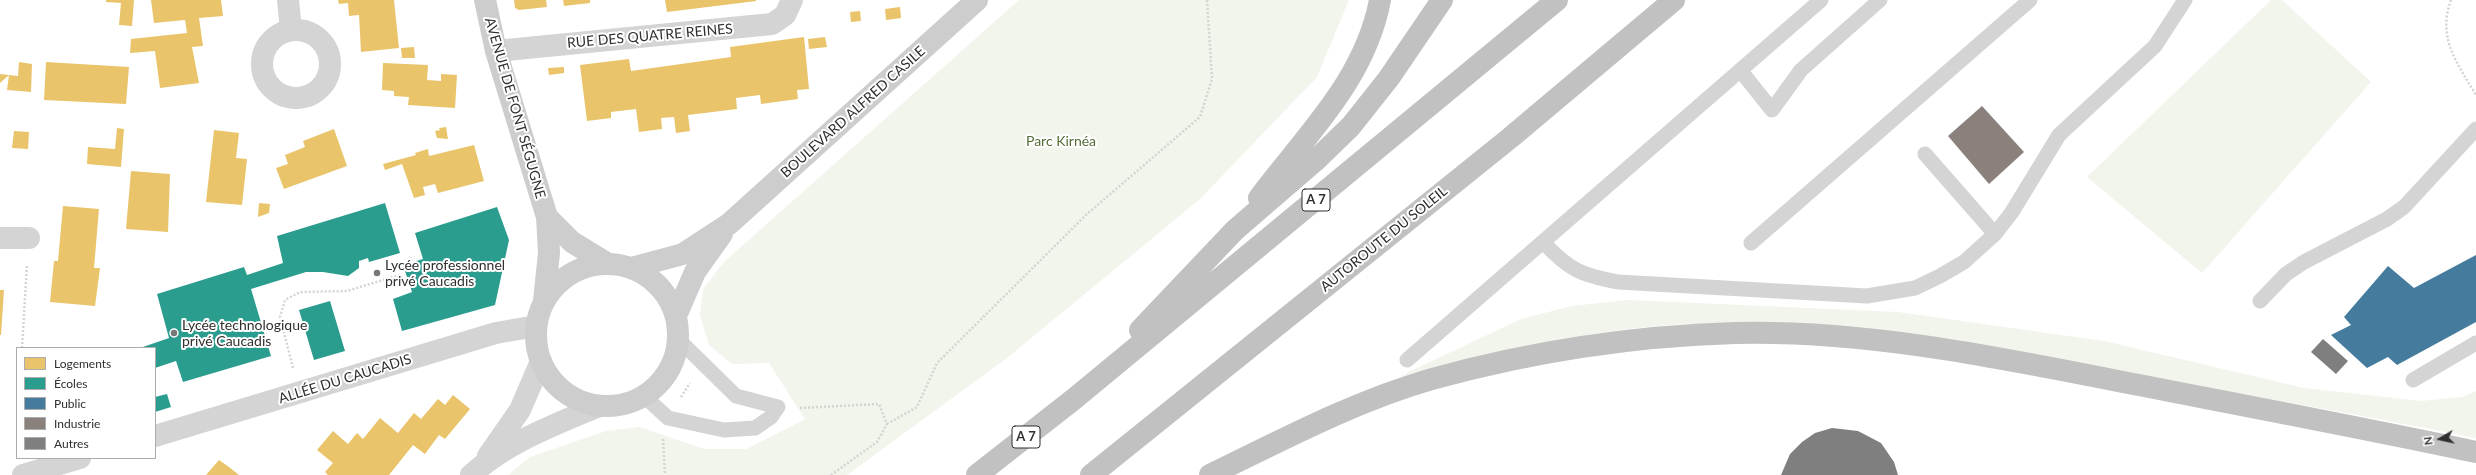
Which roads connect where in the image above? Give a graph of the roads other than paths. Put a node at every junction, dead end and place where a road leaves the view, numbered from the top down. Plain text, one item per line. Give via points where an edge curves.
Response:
1 (288, 0) edge
2 (485, 0) edge
3 (792, 0) edge
4 (977, 0) edge
5 (1380, 0) edge
6 (1442, 0) edge
7 (1557, 0) edge
8 (1674, 0) edge
9 (1821, 0) edge
10 (1880, 0) edge
11 (2030, 0) edge
12 (2185, 0) edge
13 (291, 30) dead end
14 (496, 50) junction
15 (1740, 70) junction
16 (2476, 129) edge
17 (1925, 154) dead end
18 (547, 217) junction
19 (729, 224) junction
20 (1235, 230) junction
21 (1995, 234) junction
22 (0, 238) edge
23 (29, 238) road end
24 (1543, 242) junction
25 (1751, 243) dead end
26 (608, 264) junction
27 (631, 268) junction
28 (544, 301) junction
29 (2260, 301) dead end
30 (676, 316) junction
31 (536, 326) junction
32 (678, 339) junction
33 (2476, 343) edge
34 (1407, 360) dead end
35 (540, 361) junction
36 (2413, 380) dead end
37 (644, 396) junction
38 (1074, 399) junction
39 (599, 406) junction
40 (156, 436) edge
41 (2476, 452) edge
42 (77, 459) edge
43 (476, 470) edge
44 (23, 475) edge
45 (978, 475) edge
46 (1091, 475) edge
47 (1210, 475) edge

1 - 13 street
2 - 14 street, AVENUE DE FONT SÉGUGNE
3 - 14 street, RUE DES QUATRE REINES via 785,15 772,24
4 - 19 street, BOULEVARD ALFRED CASILE
5 - 20 highway via 1375,26 1350,81
6 - 20 highway via 1389,78 1351,126 1315,161
7 - 38 highway, A 7
8 - 46 highway, AUTOROUTE DU SOLEIL via 1510,138
9 - 15 lane
10 - 15 lane via 1801,70 1772,110
11 - 25 lane
12 - 21 lane via 2155,46 2059,135 2012,212
14 - 18 street, AVENUE DE FONT SÉGUGNE
15 - 24 lane
16 - 29 lane via 2404,206 2388,219 2304,262 2286,274
17 - 21 lane
18 - 26 street, AVENUE DE FONT SÉGUGNE via 572,242
18 - 28 street, AVENUE DE FONT SÉGUGNE via 549,253
19 - 27 street, BOULEVARD ALFRED CASILE via 683,254
19 - 30 street, BOULEVARD ALFRED CASILE via 695,272
20 - 38 highway
21 - 24 lane via 1964,262 1940,276 1914,288 1867,296 1618,282 1575,271
22 - 23 street
24 - 34 lane
26 - 27 street
26 - 28 street via 589,266 571,273 556,285
27 - 30 street via 651,279 666,296
28 - 31 street
30 - 32 street
31 - 35 street via 536,344
31 - 40 street, ALLÉE DU CAUCADIS via 496,333
32 - 37 street via 673,362 661,382
32 - 37 lane via 736,396 778,407 771,417 755,428 724,430 668,418
33 - 36 lane
35 - 39 street via 550,378 563,392 580,402
35 - 43 street via 520,410
37 - 39 street via 622,405
38 - 45 highway, A 7
39 - 43 street via 526,436
41 - 47 highway via 1966,353 1864,339 1737,333 1653,337 1570,349 1429,380 1384,395
42 - 44 street

